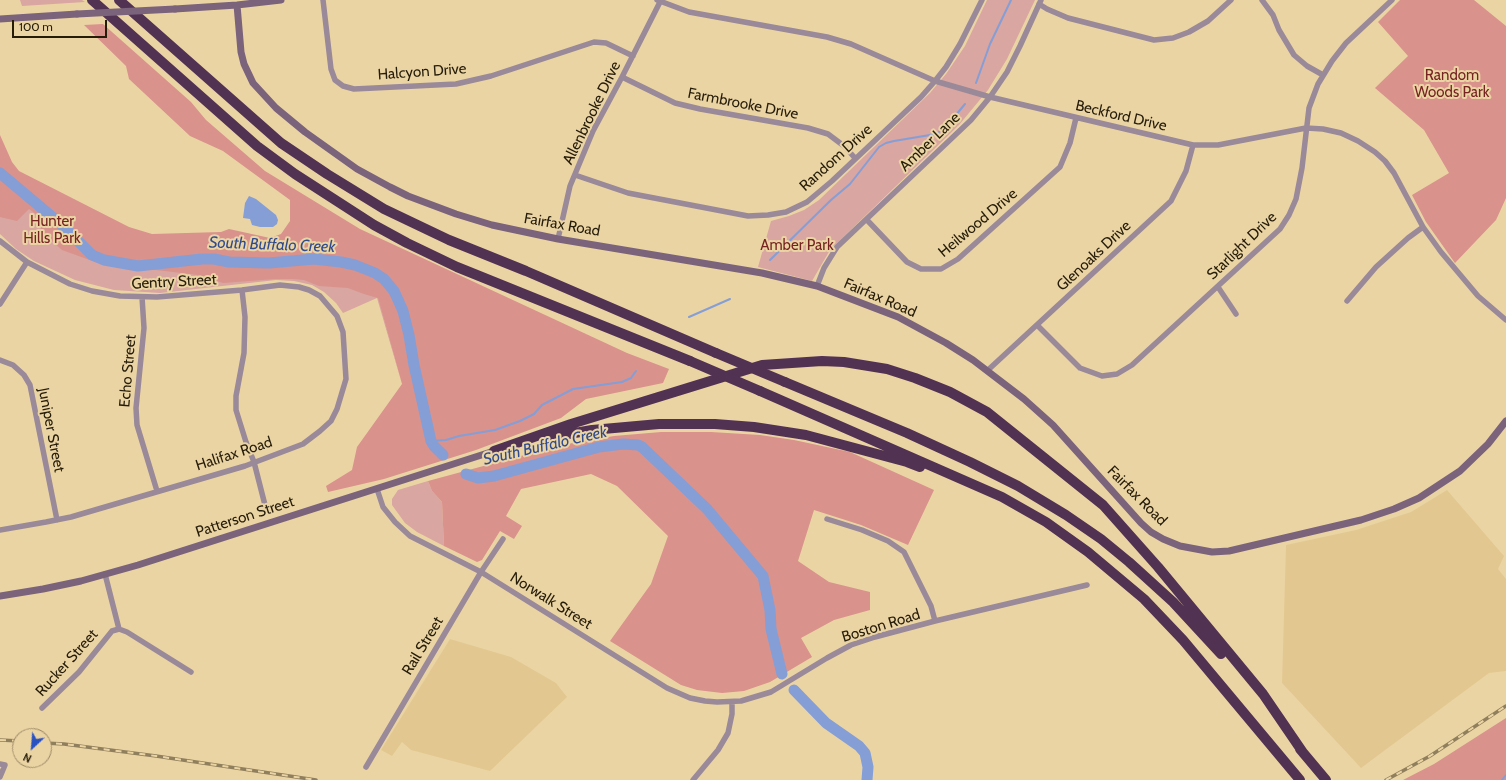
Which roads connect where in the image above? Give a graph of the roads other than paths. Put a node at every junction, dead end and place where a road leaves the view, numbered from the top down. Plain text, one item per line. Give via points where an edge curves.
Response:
1 (92, 0) edge
2 (119, 0) edge
3 (281, 0) edge
4 (323, 0) edge
5 (982, 0) edge
6 (1231, 0) edge
7 (1262, 0) edge
8 (1392, 0) edge
9 (659, 1) edge
10 (1040, 2) edge
11 (236, 5) junction
12 (0, 19) edge
13 (633, 56) junction
14 (1323, 75) junction
15 (622, 77) junction
16 (935, 81) junction
17 (990, 97) junction
18 (1076, 118) junction
19 (1306, 128) junction
20 (1193, 145) junction
21 (855, 158) junction
22 (574, 174) junction
23 (867, 220) junction
24 (1424, 227) junction
25 (558, 239) junction
26 (0, 241) edge
27 (27, 262) junction
28 (817, 286) junction
29 (1218, 286) junction
30 (242, 290) junction
31 (314, 292) joint
32 (142, 297) junction
33 (1347, 301) dead end
34 (0, 304) edge
35 (1236, 314) dead end
36 (1506, 320) edge
37 (1037, 325) junction
38 (0, 360) edge
39 (988, 370) junction
40 (1506, 421) edge
41 (494, 451) junction
42 (254, 462) junction
43 (377, 489) junction
44 (158, 491) junction
45 (1002, 497) junction
46 (266, 509) dead end
47 (827, 519) dead end
48 (57, 520) junction
49 (0, 530) edge
50 (503, 539) dead end
51 (481, 572) junction
52 (105, 574) junction
53 (1087, 585) dead end
54 (0, 596) edge
55 (936, 621) junction
56 (119, 629) junction
57 (191, 672) dead end
58 (732, 702) junction
59 (42, 708) dead end
60 (1304, 754) junction
61 (2, 764) edge
62 (366, 767) dead end
63 (0, 777) edge
64 (693, 780) edge
65 (1300, 780) edge
66 (1326, 780) edge

1 - 45 highway, bridge via 257,146 374,225 457,267 690,361
2 - 60 highway, bridge via 281,143 384,209 449,240 907,433 1011,482 1066,515 1101,539 1173,602 1219,652
3 - 11 street
4 - 13 street, Halcyon Drive via 330,69 335,80 354,89 456,84 491,76 594,42 606,43
5 - 16 street, Random Drive via 960,44
6 - 10 street via 1189,32 1173,38 1154,40 1068,18 1047,9
7 - 14 street via 1294,55
8 - 14 street, Starlight Drive via 1346,43
9 - 13 street, Allenbrooke Drive
9 - 16 street, Beckford Drive via 689,12 827,37 858,46
10 - 17 street, Amber Lane via 1007,72
11 - 12 street, bridge
11 - 25 street, Fairfax Road via 241,52 253,83 276,108 338,156 390,187 437,207 492,225
13 - 15 street, Allenbrooke Drive
14 - 19 street, Starlight Drive via 1309,108
15 - 21 street, Farmbrooke Drive via 674,103 828,134
15 - 22 street, Allenbrooke Drive via 593,131
16 - 17 street, Beckford Drive
16 - 21 street, Random Drive
17 - 18 street, Beckford Drive
17 - 23 street, Amber Lane via 971,120
18 - 20 street, Beckford Drive
18 - 23 street, Heilwood Drive via 1070,143 1060,167 958,259 941,269 921,269 907,262
19 - 20 street, Beckford Drive via 1218,145
19 - 24 street, Beckford Drive via 1341,133 1375,152 1394,173
19 - 29 street, Starlight Drive via 1299,184 1289,215 1280,229
20 - 37 street, Glenoaks Drive via 1186,171 1171,201
21 - 22 street, Random Drive via 807,202 786,212 768,215 748,216 628,193
22 - 25 street, Allenbrooke Drive
23 - 28 street, Amber Lane via 837,247
24 - 33 street via 1376,267
24 - 36 street, Beckford Drive via 1468,285
25 - 28 street, Fairfax Road via 741,268
26 - 27 street, Gentry Street
27 - 32 street, Gentry Street via 70,284 92,291
27 - 34 street
28 - 39 street, Fairfax Road via 898,317
29 - 35 street
29 - 37 street, Starlight Drive via 1132,365 1117,374 1102,376 1080,368
30 - 31 street, Gentry Street via 280,285 299,286
30 - 32 street, Gentry Street via 157,298
30 - 42 street via 245,317 244,352 236,410
31 - 42 street, Halifax Road via 337,316 343,332 346,379 343,394 331,420 303,444
32 - 44 street, Echo Street via 144,328 136,408 137,425
37 - 39 street, Glenoaks Drive
38 - 48 street, Juniper Street via 13,365 30,385
39 - 40 street, Fairfax Road via 1053,425 1151,532 1180,546 1212,552 1229,551 1361,520 1405,505 1434,489 1460,470 1488,444
41 - 43 street, Patterson Street
41 - 45 highway via 592,430 659,424 754,427 806,435 907,462
41 - 60 highway via 762,365 844,362 887,369 915,378 950,392 987,412 1103,505 1263,694
42 - 44 street, Halifax Road
42 - 46 street
43 - 51 street, Norwalk Street via 383,507 410,536
43 - 52 street, Patterson Street
44 - 48 street, Halifax Road
45 - 65 highway via 1046,522 1088,552 1144,599 1183,640
47 - 55 street via 888,541 904,552
48 - 49 street, Halifax Road
50 - 51 street, Rail Street
51 - 58 street, Norwalk Street via 668,688 690,698
51 - 62 street, Rail Street
52 - 54 street, Patterson Street
52 - 56 street
53 - 55 street, Boston Road
55 - 58 street, Boston Road via 851,645 771,692
56 - 57 street, Rucker Street
56 - 59 street, Rucker Street via 112,631 79,672
58 - 64 street via 728,733 718,750
60 - 66 highway
61 - 63 street

